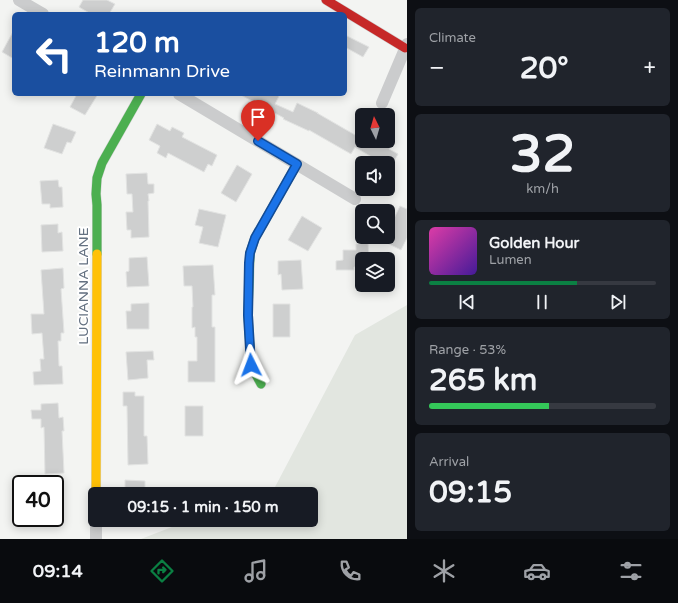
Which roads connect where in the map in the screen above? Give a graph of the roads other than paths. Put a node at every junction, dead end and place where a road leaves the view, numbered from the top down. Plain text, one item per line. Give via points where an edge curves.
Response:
1 (19, 0) edge
2 (326, 0) edge
3 (40, 12) edge
4 (347, 12) edge
5 (347, 12) edge
6 (406, 46) edge
7 (140, 96) edge
8 (182, 96) edge
9 (382, 102) dead end
10 (297, 164) junction
11 (355, 200) dead end
12 (261, 384) dead end
13 (96, 487) edge
14 (96, 527) edge
15 (96, 539) edge

1 - 3 street
2 - 5 street
4 - 6 street
6 - 9 street
7 - 13 street, LUCIANNA LANE via 102,163 97,178
8 - 10 street
10 - 11 street
10 - 12 street via 255,238 250,253 248,315 251,365
14 - 15 street

